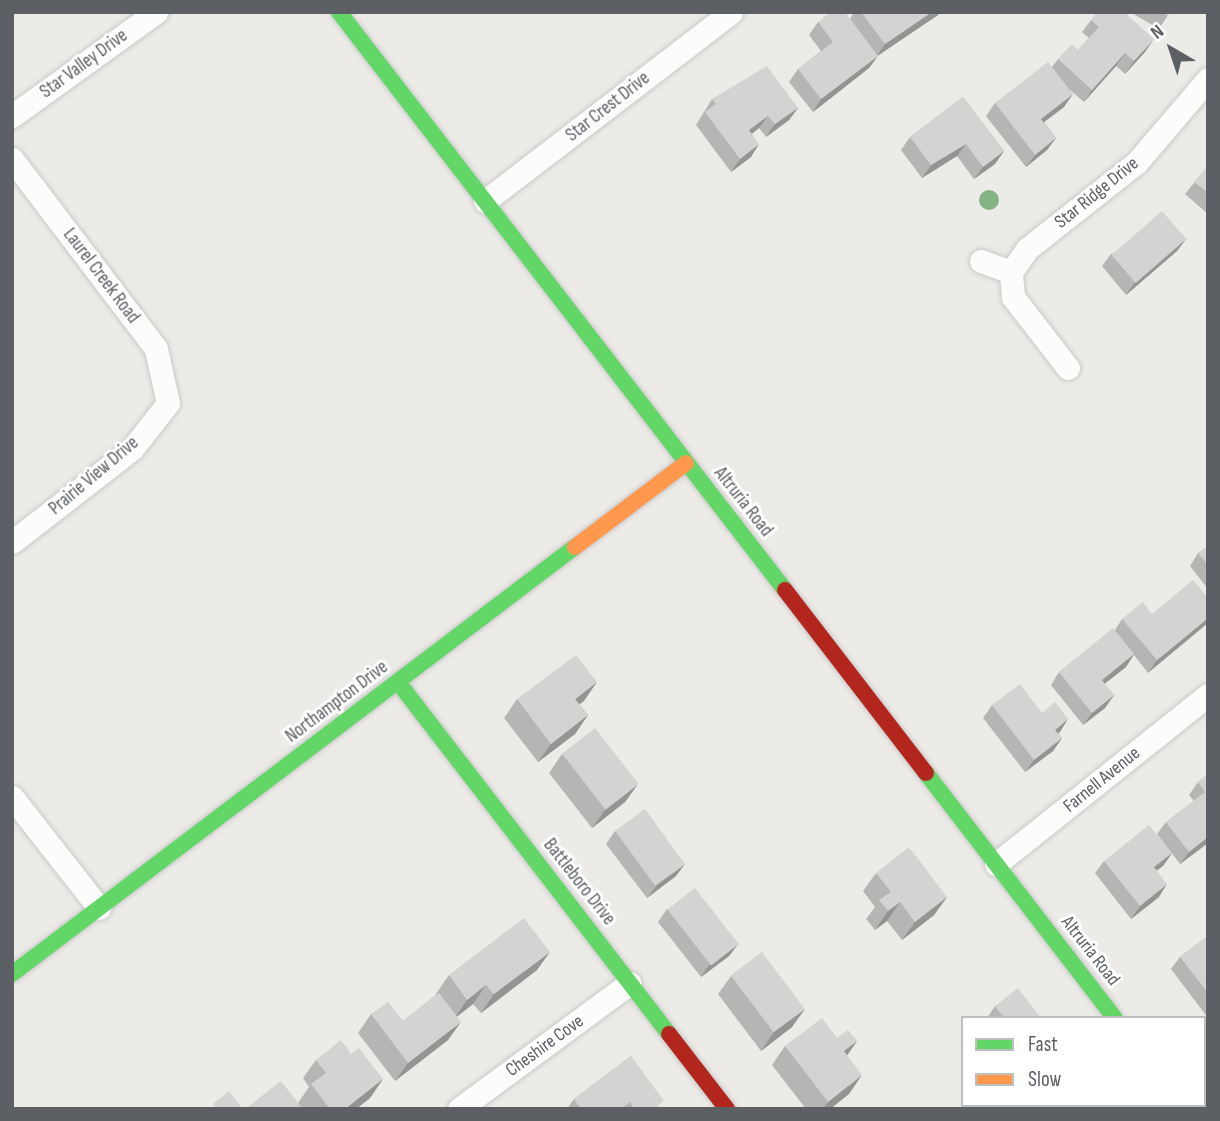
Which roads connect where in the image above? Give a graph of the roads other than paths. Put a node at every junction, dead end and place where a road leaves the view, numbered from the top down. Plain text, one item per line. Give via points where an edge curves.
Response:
1 (156, 12) edge
2 (339, 12) edge
3 (731, 12) edge
4 (1208, 79) edge
5 (12, 116) edge
6 (12, 159) edge
7 (485, 201) junction
8 (981, 261) dead end
9 (1011, 272) junction
10 (1068, 368) dead end
11 (168, 403) joint
12 (687, 463) junction
13 (12, 542) edge
14 (398, 682) junction
15 (1208, 695) edge
16 (12, 797) edge
17 (996, 864) junction
18 (99, 908) junction
19 (12, 974) edge
20 (630, 983) junction
21 (1113, 1016) edge
22 (459, 1109) edge
23 (727, 1109) edge

1 - 5 street, Star Valley Drive
2 - 7 street, Altruria Road
3 - 7 street, Star Crest Drive
4 - 9 street, Star Ridge Drive via 1137,162 1027,249
6 - 11 street, Laurel Creek Road via 156,349
7 - 12 street, Altruria Road
8 - 9 street
9 - 10 street via 1013,297
11 - 13 street, Prairie View Drive via 132,449
12 - 14 street, Northampton Drive
12 - 17 street, Altruria Road
14 - 18 street, Northampton Drive
14 - 20 street, Battleboro Drive
15 - 17 street, Farnell Avenue
16 - 18 street
17 - 21 street, Altruria Road
18 - 19 street, Northampton Drive
20 - 22 street, Cheshire Cove
20 - 23 street, Battleboro Drive

